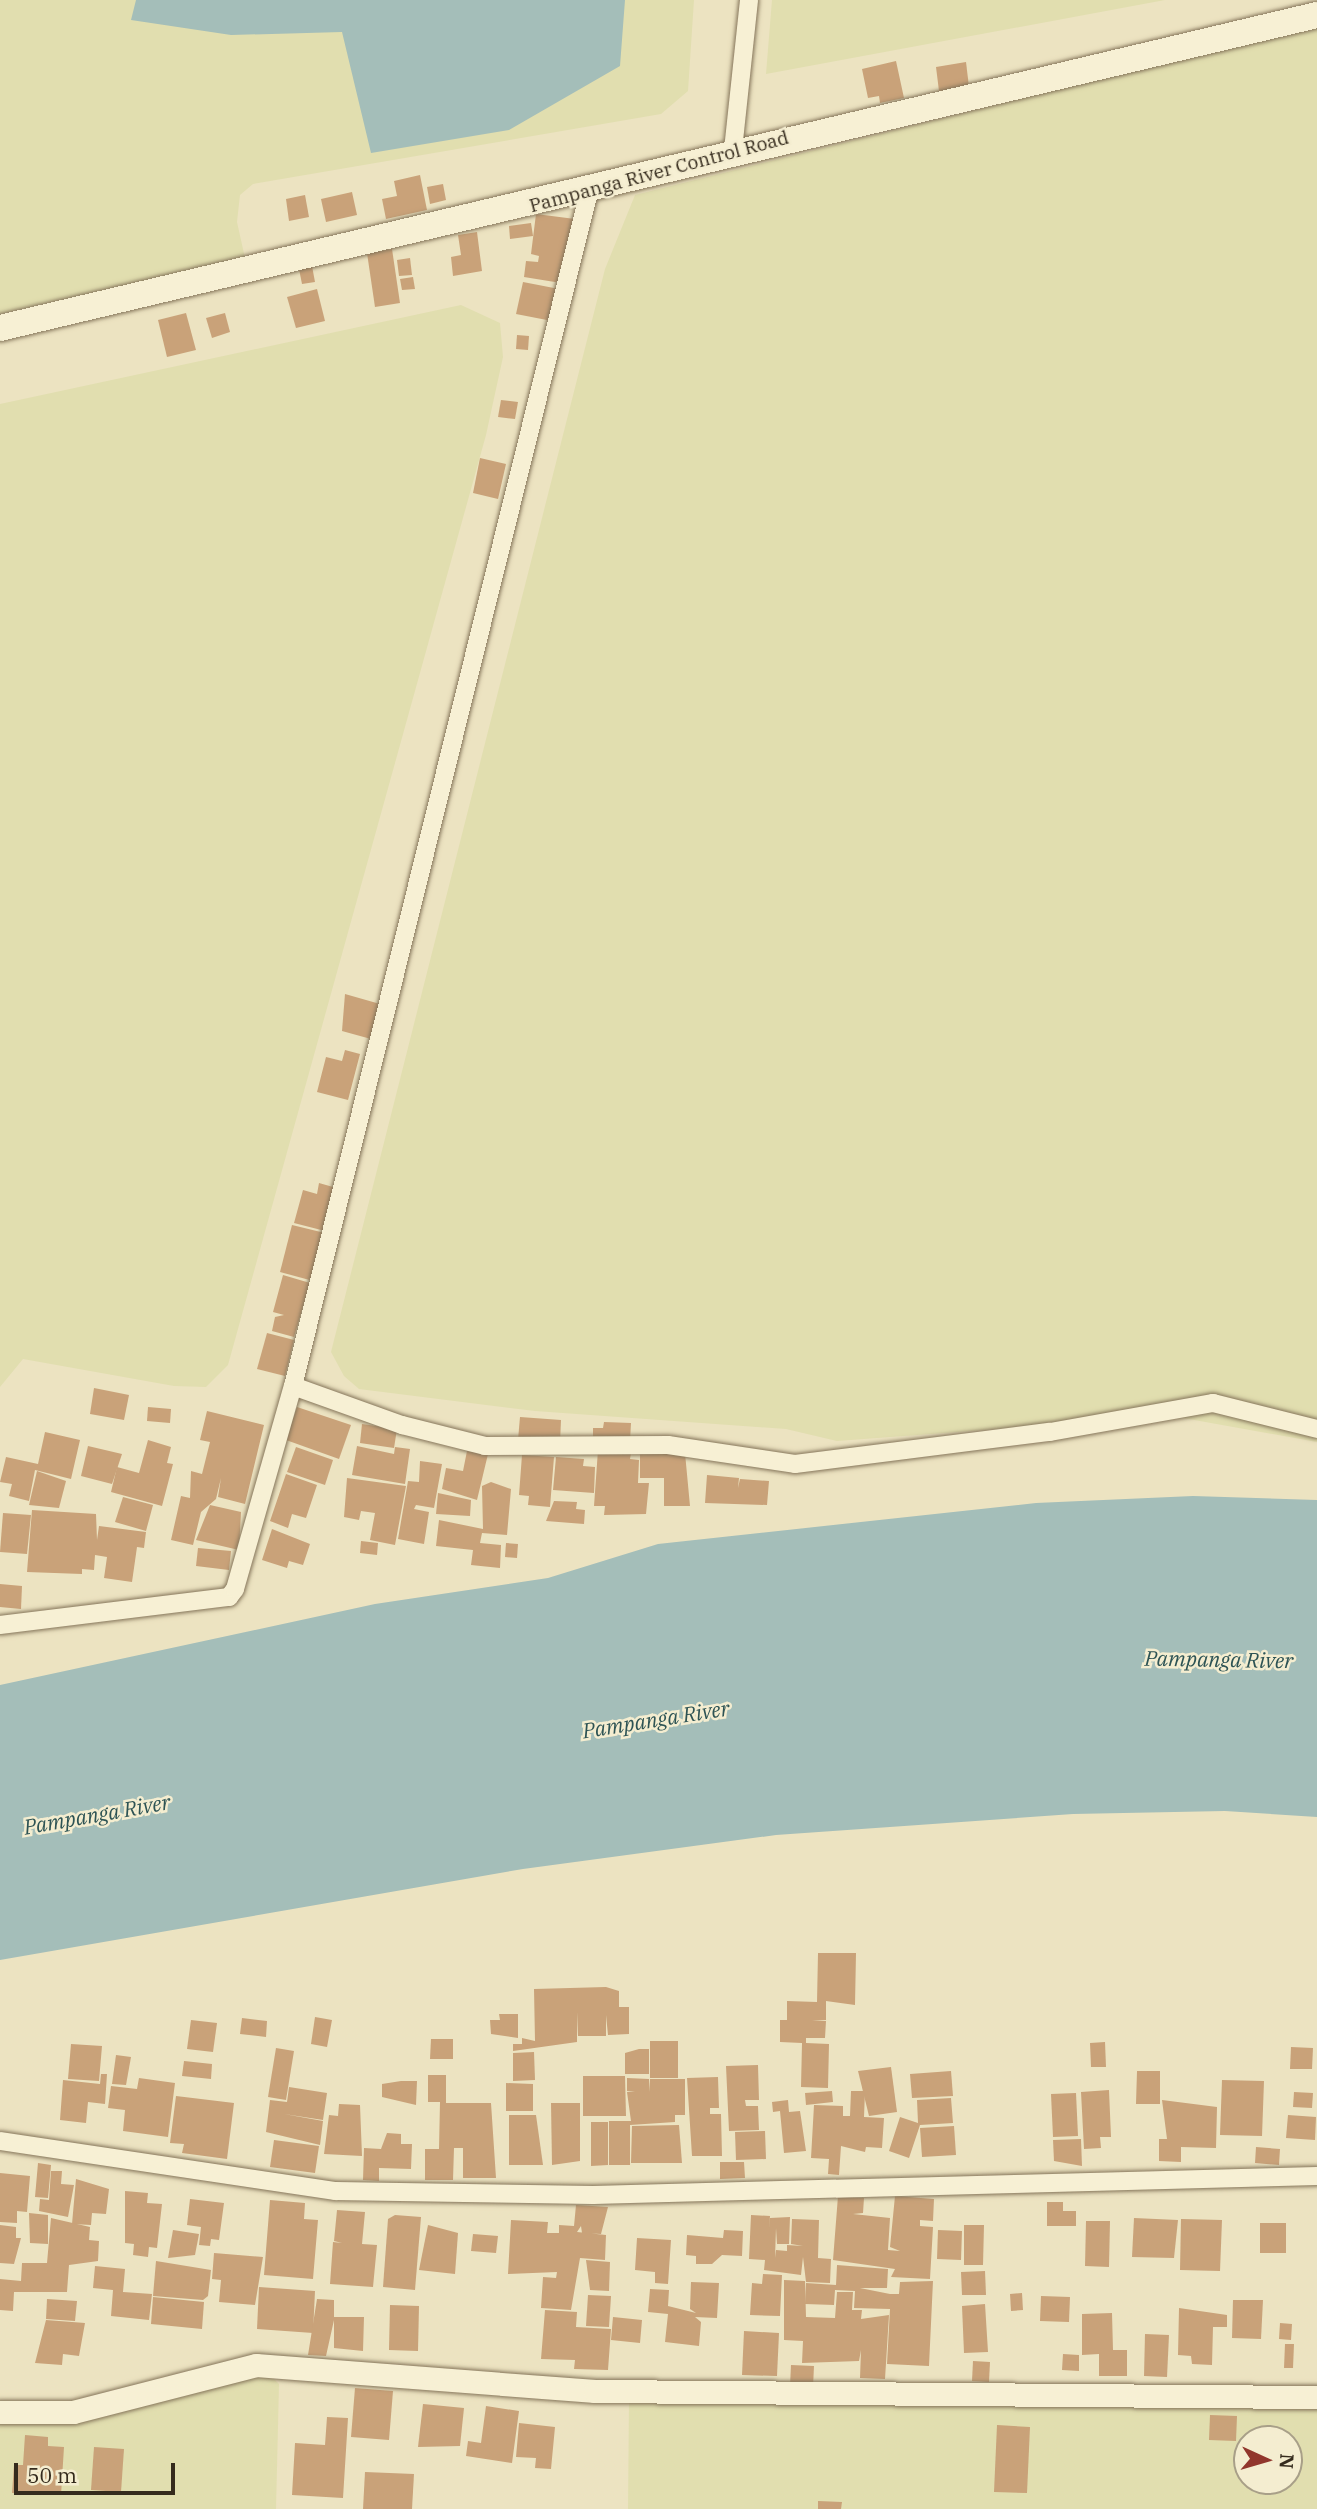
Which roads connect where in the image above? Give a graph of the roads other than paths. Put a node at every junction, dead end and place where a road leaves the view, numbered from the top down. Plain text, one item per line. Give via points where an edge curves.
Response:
1 (749, 0) edge
2 (1317, 15) edge
3 (733, 150) junction
4 (589, 192) junction
5 (0, 328) edge
6 (293, 1386) junction
7 (1317, 1429) edge
8 (0, 1625) edge
9 (0, 2141) edge
10 (1317, 2176) edge
11 (1317, 2397) edge
12 (0, 2413) edge

1 - 3 street
2 - 3 main road, Pampanga River Control Road
3 - 4 main road, Pampanga River Control Road
4 - 5 main road, Pampanga River Control Road
4 - 6 street
6 - 7 street via 411,1428 485,1446 668,1446 795,1464 1037,1434 1213,1403
6 - 8 street via 229,1597
9 - 10 street via 335,2191 593,2195
11 - 12 street via 595,2392 269,2364 233,2368 73,2412

